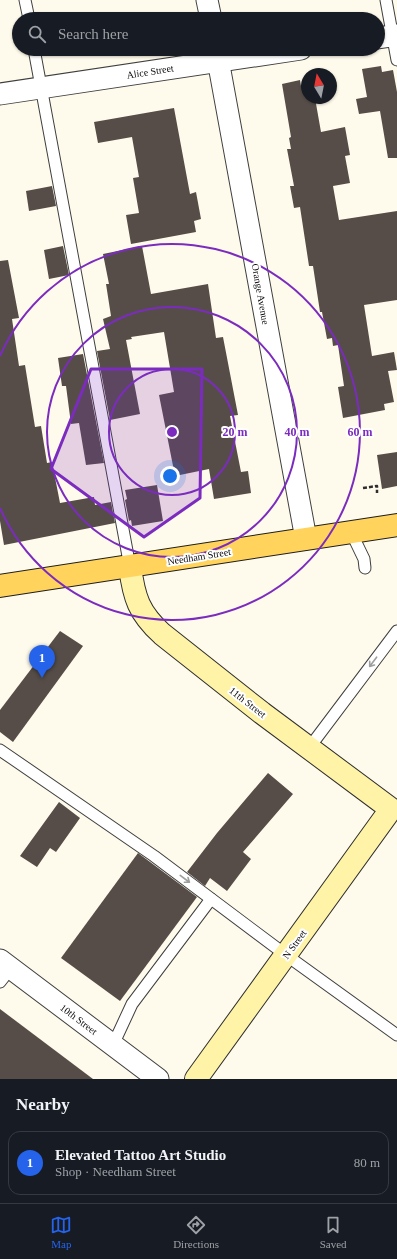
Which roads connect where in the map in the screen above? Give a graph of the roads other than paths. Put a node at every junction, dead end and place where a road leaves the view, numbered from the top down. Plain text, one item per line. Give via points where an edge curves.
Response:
1 (25, 0) edge
2 (207, 0) edge
3 (386, 0) edge
4 (28, 12) edge
5 (209, 12) edge
6 (389, 36) edge
7 (35, 56) edge
8 (212, 56) edge
9 (217, 56) edge
10 (397, 60) edge
11 (41, 88) junction
12 (0, 94) edge
13 (397, 525) edge
14 (352, 532) junction
15 (306, 539) junction
16 (130, 567) junction
17 (366, 568) dead end
18 (0, 586) edge
19 (397, 631) edge
20 (309, 748) junction
21 (0, 750) edge
22 (394, 811) edge
23 (211, 899) junction
24 (286, 955) junction
25 (4, 970) edge
26 (397, 1035) edge
27 (113, 1045) junction
28 (158, 1079) edge
29 (196, 1079) edge

1 - 4 lane
2 - 5 street
3 - 6 lane
6 - 10 lane
7 - 11 lane
8 - 11 street, Alice Street
9 - 15 street, Orange Avenue
11 - 12 street, Alice Street
11 - 16 lane
13 - 14 main road, Needham Street
14 - 15 main road, Needham Street
14 - 17 lane
15 - 16 main road, Needham Street
16 - 18 main road, Needham Street
16 - 20 street, 11th Street via 136,601 151,623
19 -> 20 lane
20 - 22 street, 11th Street
21 -> 23 lane via 154,856
22 - 24 street, N Street
23 - 24 lane
23 - 27 lane via 132,1004
24 - 26 lane
24 - 29 street, N Street
25 - 27 street, 10th Street
27 - 28 street, 10th Street

